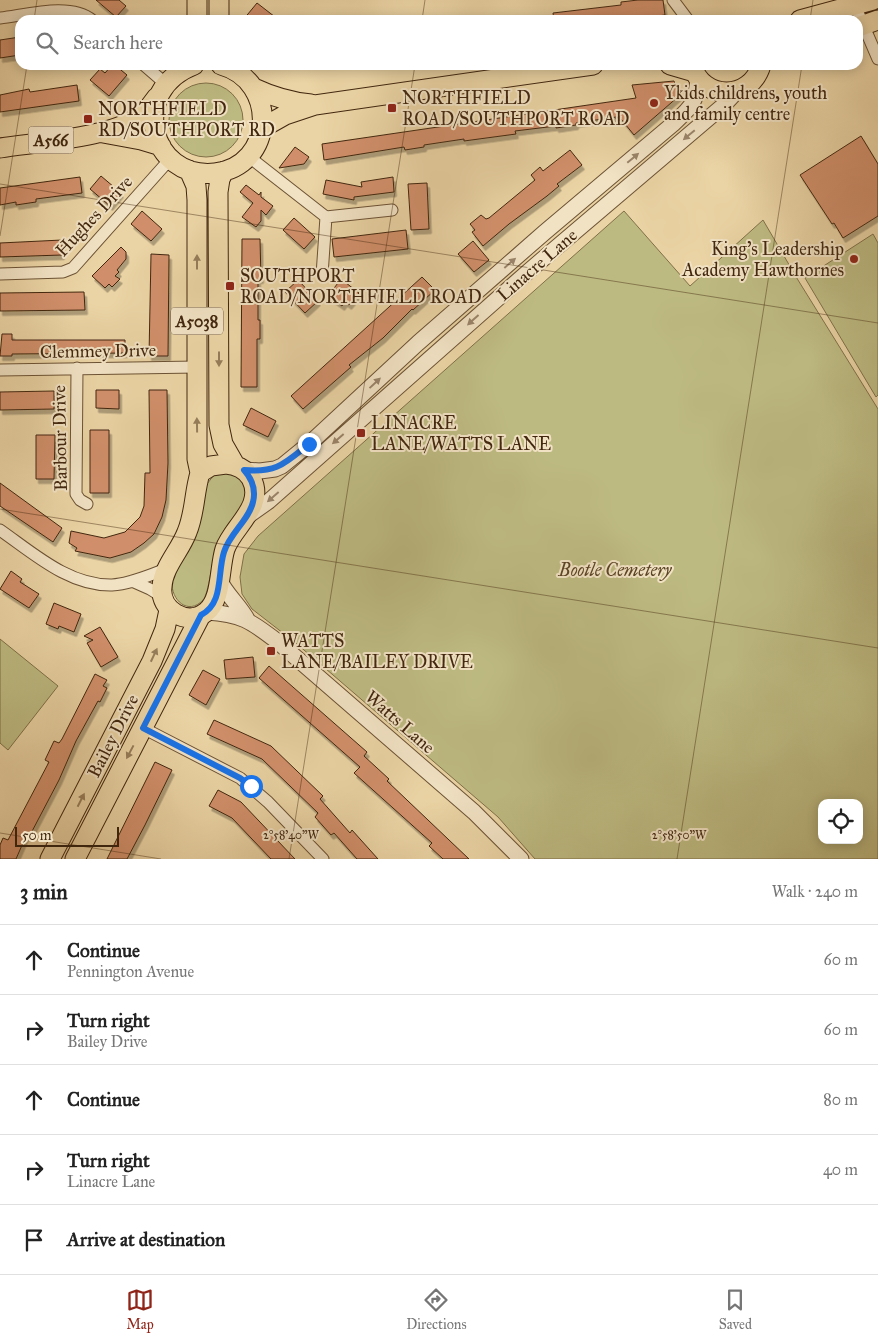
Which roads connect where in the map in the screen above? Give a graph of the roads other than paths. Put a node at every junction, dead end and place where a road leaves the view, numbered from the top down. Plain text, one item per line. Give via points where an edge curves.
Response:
1 (197, 0) edge
2 (219, 0) edge
3 (673, 0) edge
4 (873, 0) edge
5 (853, 3) edge
6 (26, 15) edge
7 (85, 15) edge
8 (197, 15) edge
9 (219, 15) edge
10 (684, 15) edge
11 (816, 15) edge
12 (860, 15) edge
13 (15, 16) edge
14 (0, 18) edge
15 (866, 24) edge
16 (878, 59) edge
17 (147, 70) edge
18 (184, 70) edge
19 (235, 70) edge
20 (558, 70) edge
21 (758, 70) edge
22 (695, 71) edge
23 (254, 88) junction
24 (161, 90) junction
25 (738, 90) junction
26 (315, 105) junction
27 (262, 128) junction
28 (103, 133) junction
29 (0, 148) edge
30 (166, 152) junction
31 (248, 156) junction
32 (189, 170) junction
33 (224, 171) junction
34 (392, 210) dead end
35 (326, 217) junction
36 (0, 274) edge
37 (322, 276) dead end
38 (197, 367) junction
39 (77, 368) junction
40 (0, 370) edge
41 (240, 468) junction
42 (200, 473) junction
43 (86, 504) dead end
44 (246, 518) junction
45 (0, 530) edge
46 (167, 569) junction
47 (219, 579) junction
48 (132, 582) junction
49 (166, 604) junction
50 (204, 614) junction
51 (248, 620) junction
52 (143, 728) junction
53 (50, 859) edge
54 (75, 859) edge
55 (323, 859) edge
56 (522, 859) edge

1 - 8 main road
2 - 9 main road
3 - 10 street
4 - 5 main road
5 - 11 main road
5 - 12 street
6 - 7 street via 68,10
13 - 14 street
15 - 16 street
17 - 24 street
18 - 24 main road
19 - 23 main road
20 - 26 main road
21 - 25 main road via 746,87
22 - 25 main road via 706,86 719,92
41 -> 22 street, Linacre Lane via 260,471 275,468 309,444 433,330 691,107 696,96
23 - 26 main road via 292,102
23 - 27 main road via 263,114
24 - 28 main road, A566 via 136,119
24 - 30 main road via 153,122
25 -> 44 street, Linacre Lane
26 - 27 main road via 285,115
27 - 31 main road
28 - 29 main road, A566
28 - 30 main road, A566 via 141,140
30 - 32 main road
30 - 36 street, Hughes Drive via 73,268 63,272
31 - 33 main road
31 - 35 street
32 - 33 main road via 206,173
38 -> 32 main road, A5038 via 197,200 196,186
33 -> 41 main road, A5038 via 218,192 219,425 223,444
34 - 35 street
35 - 37 street
38 - 39 street, Clemmey Drive
42 -> 38 main road, A5038 via 197,460
39 - 40 street, Clemmey Drive
39 - 43 street, Barbour Drive via 76,494
41 - 42 main road via 226,464 211,466
41 - 44 main road, A5038 via 252,482 254,496
42 - 46 main road, A5038 via 187,532
44 - 47 main road, A5038 via 228,541
45 - 48 street via 49,564 79,579 107,584
46 - 48 street
46 - 49 main road, A5038 via 162,586
47 - 50 main road, A5038 via 215,601
47 - 51 street, Watts Lane
48 - 49 street via 150,589
49 - 50 main road via 177,615
53 -> 49 main road, Bailey Drive / A5038 via 152,661 165,629
50 - 51 street, Watts Lane via 229,614
50 - 52 main road, Bailey Drive / A5038
51 - 56 street, Watts Lane via 405,751 485,821
52 -> 54 main road, Bailey Drive / A5038
52 - 55 street via 246,782

